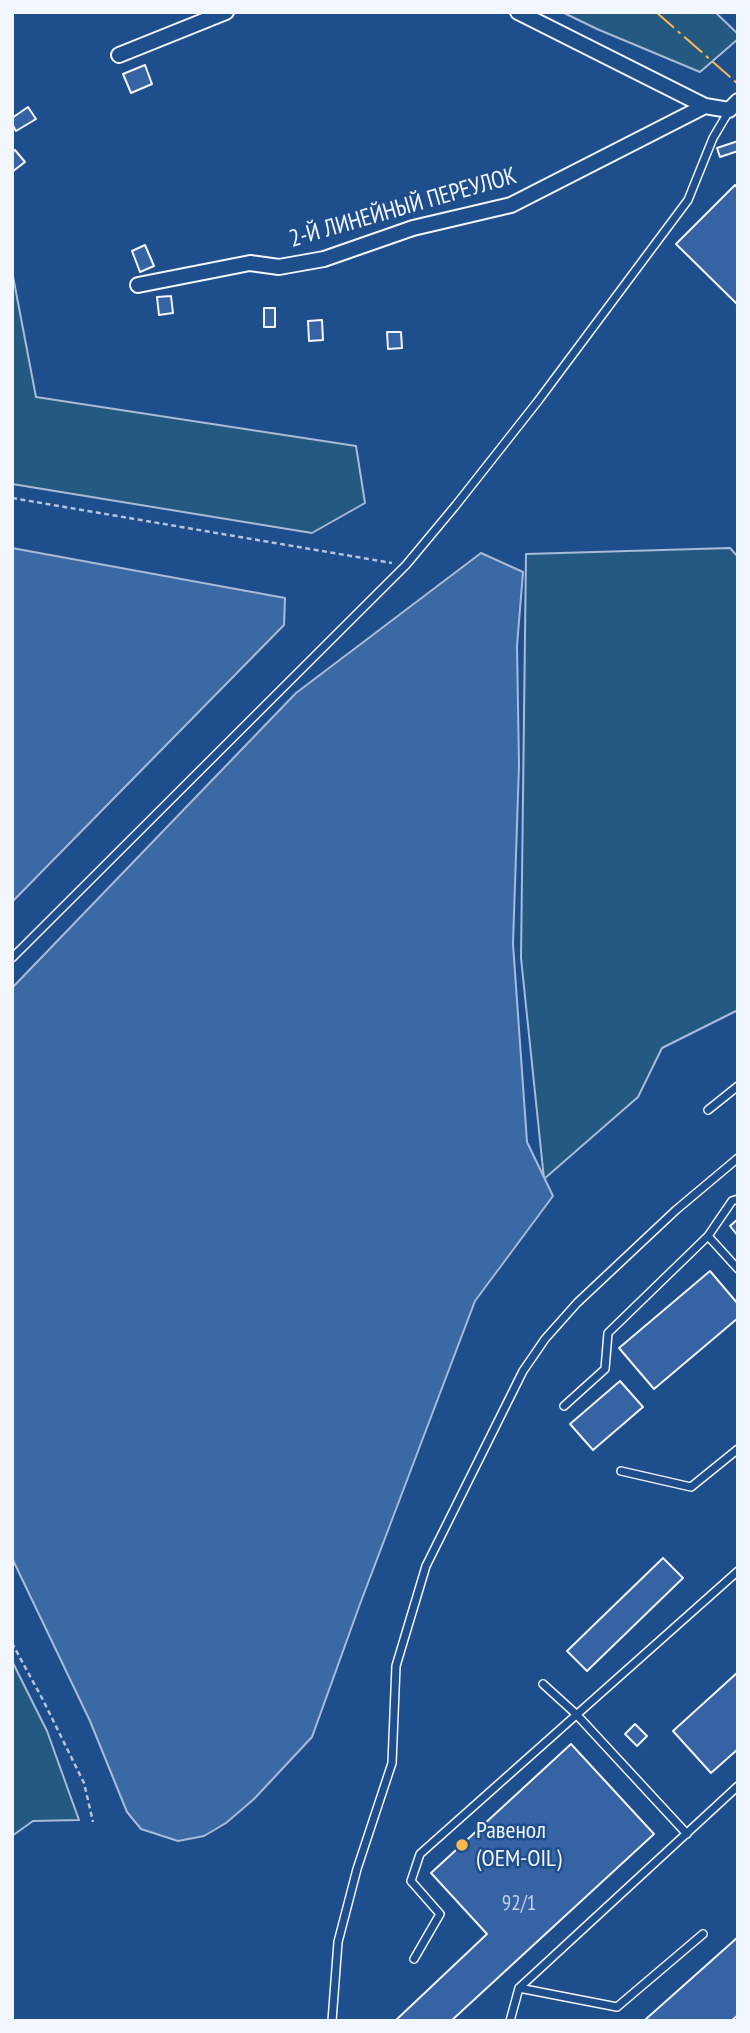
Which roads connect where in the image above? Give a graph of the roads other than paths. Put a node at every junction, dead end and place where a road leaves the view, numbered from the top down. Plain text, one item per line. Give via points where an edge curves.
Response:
1 (226, 12) edge
2 (518, 12) edge
3 (119, 55) dead end
4 (705, 106) junction
5 (733, 106) edge
6 (138, 285) dead end
7 (12, 958) edge
8 (738, 1086) edge
9 (708, 1110) dead end
10 (738, 1158) edge
11 (738, 1199) edge
12 (708, 1236) junction
13 (738, 1269) edge
14 (564, 1406) dead end
15 (738, 1449) edge
16 (621, 1471) dead end
17 (738, 1571) edge
18 (543, 1684) dead end
19 (576, 1714) junction
20 (738, 1786) edge
21 (687, 1834) junction
22 (704, 1934) dead end
23 (414, 1959) dead end
24 (519, 1988) junction
25 (332, 2021) edge
26 (510, 2021) edge

1 - 3 street
2 - 4 street
4 - 5 street
4 - 6 street, 2-Й ЛИНЕЙНЫЙ ПЕРЕУЛОК via 511,205 413,228 324,260 279,267 250,263
5 - 7 lane via 713,138 688,200 456,505 405,565
8 - 9 lane
10 - 25 lane via 676,1210 545,1339 523,1371 426,1566 396,1665 391,1763 338,1942
11 - 12 lane
12 - 13 lane
12 - 14 lane via 608,1333 605,1369
15 - 16 lane via 691,1488
17 - 19 lane
18 - 19 lane
19 - 21 lane
19 - 23 lane via 420,1854 411,1881 440,1914
20 - 21 lane
21 - 24 lane
22 - 24 lane via 617,2007
24 - 26 lane

